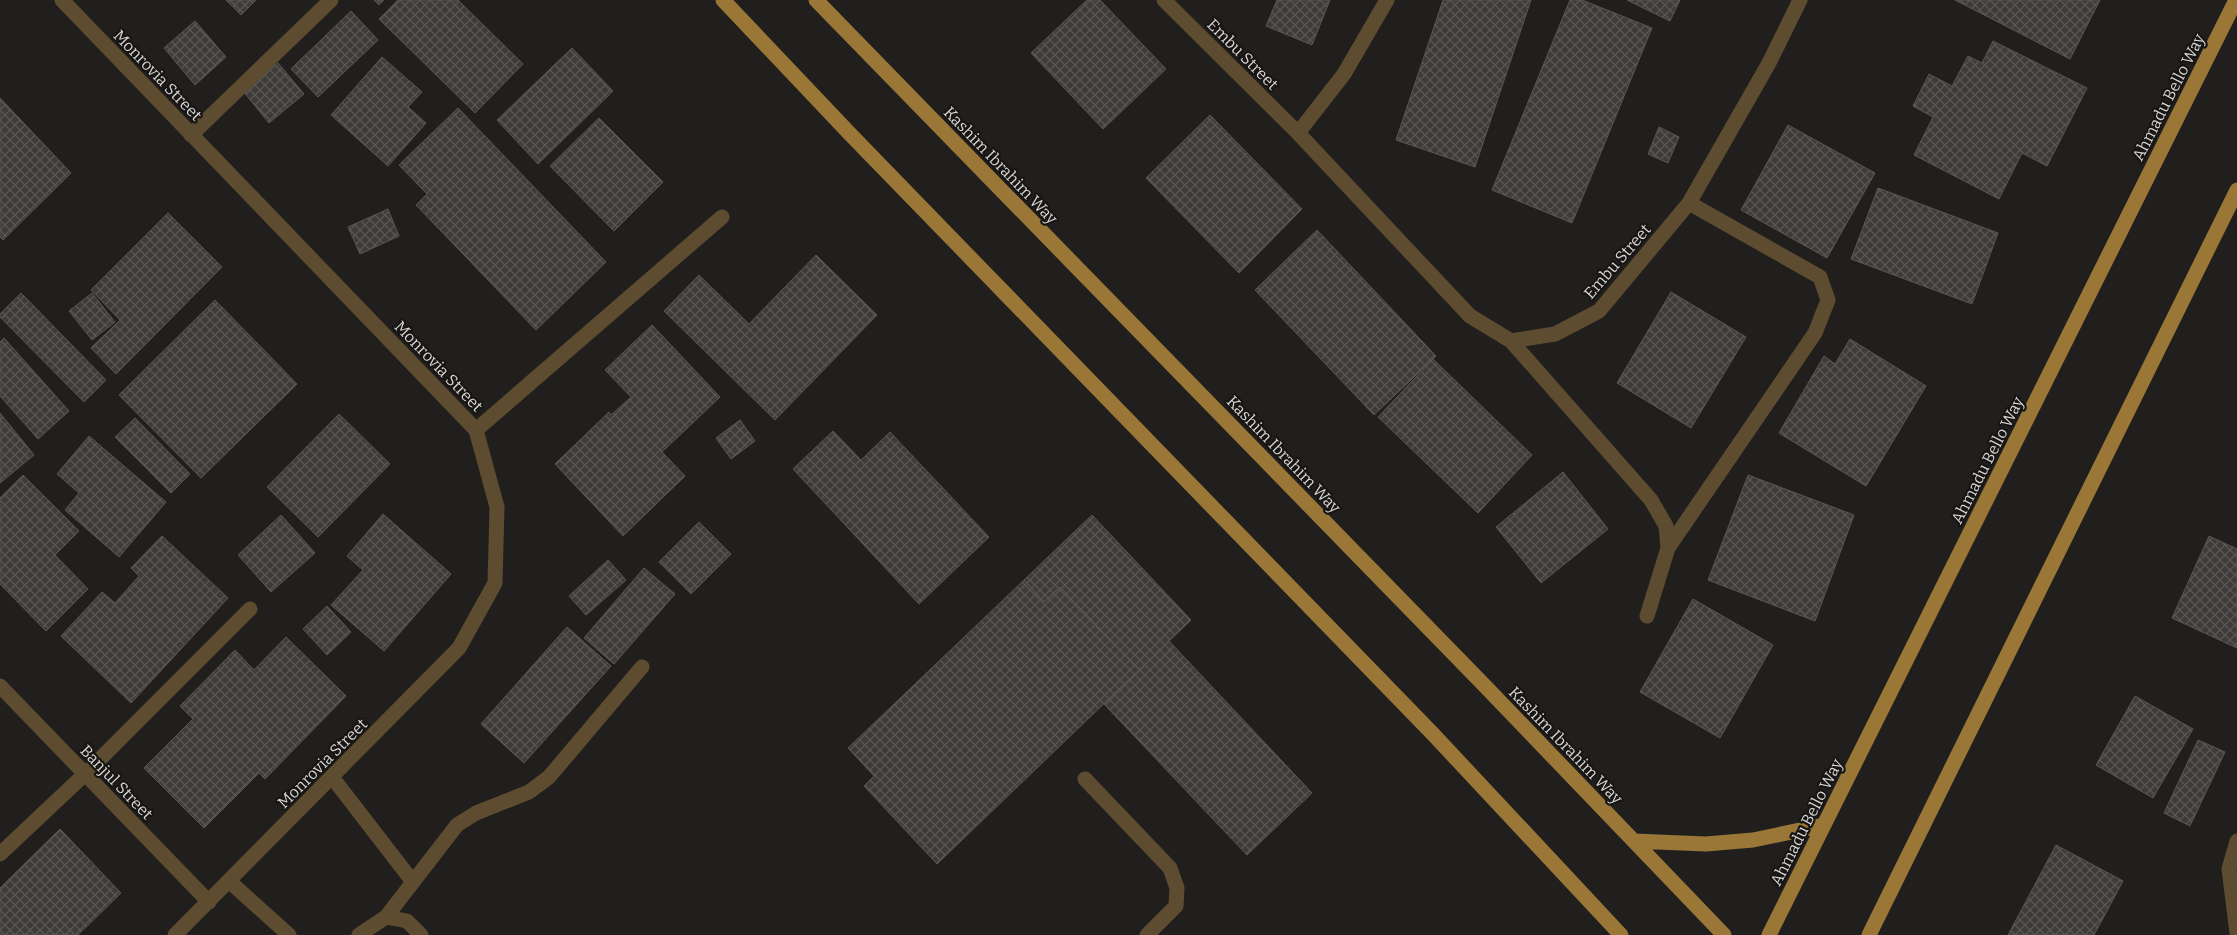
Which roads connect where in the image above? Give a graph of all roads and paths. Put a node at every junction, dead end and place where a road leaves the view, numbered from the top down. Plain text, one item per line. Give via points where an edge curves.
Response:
1 (62, 0) edge
2 (331, 0) edge
3 (723, 0) edge
4 (816, 0) edge
5 (1164, 0) edge
6 (1387, 0) edge
7 (1800, 0) edge
8 (2236, 0) edge
9 (1298, 134) junction
10 (192, 135) junction
11 (2237, 190) edge
12 (1689, 203) junction
13 (722, 217) dead end
14 (1511, 341) junction
15 (476, 430) junction
16 (1668, 548) junction
17 (250, 609) dead end
18 (1647, 616) dead end
19 (642, 667) dead end
20 (0, 686) edge
21 (85, 774) junction
22 (332, 777) junction
23 (1085, 779) dead end
24 (1824, 825) junction
25 (1634, 841) junction
26 (2237, 841) edge
27 (0, 854) edge
28 (230, 881) junction
29 (412, 882) junction
30 (209, 902) junction
31 (1597, 910) junction
32 (386, 916) junction
33 (1872, 931) edge
34 (2237, 932) edge
35 (175, 935) edge
36 (289, 935) edge
37 (359, 935) edge
38 (421, 935) edge
39 (1147, 935) edge
40 (1606, 935) edge
41 (1621, 935) edge
42 (1724, 935) edge
43 (1769, 935) edge

1 - 10 street, Monrovia Street
2 - 10 street
3 - 31 main road via 1432,733
4 - 25 main road, Kashim Ibrahim Way
5 - 9 street, Embu Street
6 - 9 street via 1344,74
7 - 12 street, Embu Street via 1769,63
8 - 24 main road, Ahmadu Bello Way
9 - 14 street, Embu Street via 1470,316
10 - 15 street, Monrovia Street
11 - 33 main road
12 - 14 street, Embu Street via 1599,311 1555,334
12 - 16 street via 1820,278 1828,300 1815,333
13 - 15 street
14 - 16 street via 1651,500 1666,526
15 - 22 street, Monrovia Street via 498,507 495,583 459,648
16 - 18 street
17 - 21 street
19 - 29 street via 549,777 529,792 476,813 457,825
20 - 21 street, Banjul Street
21 - 27 street
21 - 30 street, Banjul Street
22 - 28 street, Monrovia Street
22 - 29 street
23 - 39 street via 1170,868 1178,888 1176,906
24 - 25 main road via 1716,844
24 - 43 main road, Ahmadu Bello Way
25 - 42 main road, Kashim Ibrahim Way
26 - 34 street via 2229,869
28 - 30 street, Monrovia Street
28 - 36 street
29 - 32 street
30 - 35 street, Monrovia Street
31 - 40 main road
31 - 41 main road
32 - 37 street
32 - 38 street via 407,921

